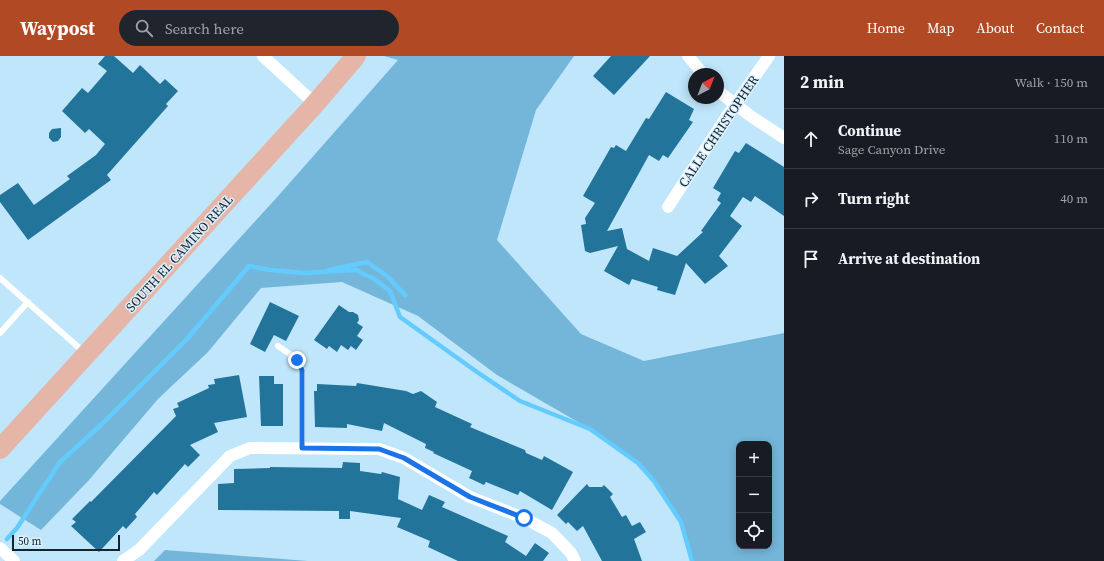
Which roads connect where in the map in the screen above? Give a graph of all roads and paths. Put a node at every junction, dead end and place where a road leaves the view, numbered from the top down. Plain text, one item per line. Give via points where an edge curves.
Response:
1 (263, 56) edge
2 (356, 56) edge
3 (688, 56) edge
4 (769, 56) edge
5 (697, 68) edge
6 (724, 96) edge
7 (315, 104) junction
8 (735, 105) junction
9 (784, 138) edge
10 (668, 207) dead end
11 (0, 278) edge
12 (28, 302) junction
13 (0, 333) edge
14 (278, 346) dead end
15 (87, 354) junction
16 (302, 448) junction
17 (0, 449) edge
18 (0, 548) edge
19 (14, 561) edge
20 (123, 561) edge
21 (575, 561) edge

1 - 7 street
2 - 7 main road, SOUTH EL CAMINO REAL
3 - 5 street
4 - 8 street, CALLE CHRISTOPHER
6 - 8 street
7 - 15 main road, SOUTH EL CAMINO REAL
8 - 9 street
8 - 10 street, CALLE CHRISTOPHER
11 - 12 lane
12 - 13 lane
12 - 15 lane
14 - 16 lane via 297,360 302,370
15 - 17 main road, SOUTH EL CAMINO REAL
16 - 20 street via 250,448 230,456 139,550
16 - 21 street via 379,449 404,458 470,497 524,518 552,533
18 - 19 street

